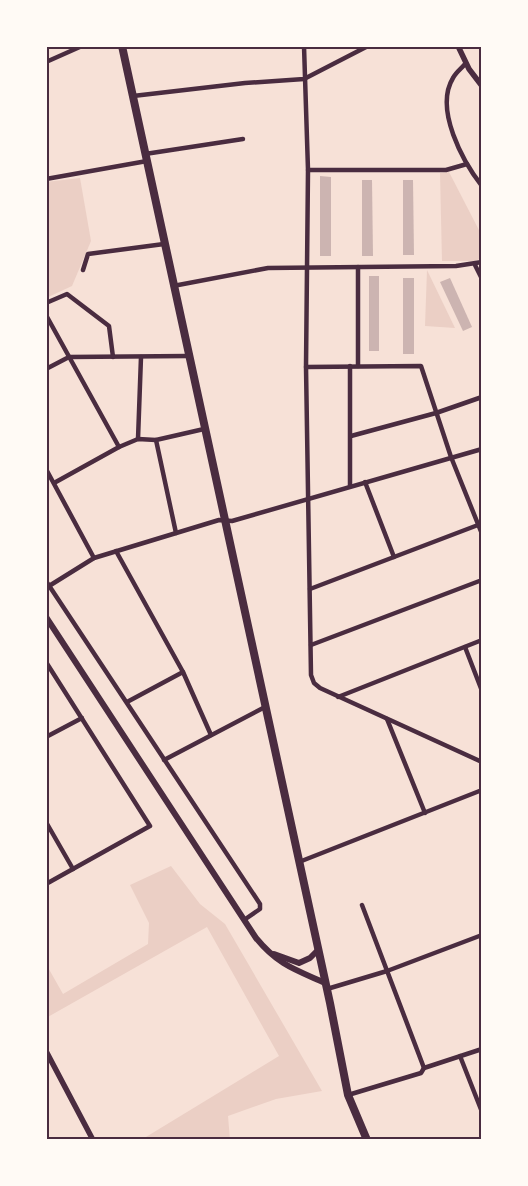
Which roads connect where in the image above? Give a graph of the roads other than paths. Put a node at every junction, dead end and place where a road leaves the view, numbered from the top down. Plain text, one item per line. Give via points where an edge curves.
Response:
1 (82, 46) edge
2 (122, 46) edge
3 (304, 46) edge
4 (368, 46) edge
5 (458, 46) edge
6 (46, 62) edge
7 (466, 63) junction
8 (304, 79) junction
9 (482, 86) edge
10 (133, 96) junction
11 (243, 139) dead end
12 (146, 157) junction
13 (467, 164) junction
14 (308, 170) junction
15 (46, 179) edge
16 (482, 186) edge
17 (164, 244) junction
18 (482, 262) edge
19 (475, 265) junction
20 (306, 267) junction
21 (358, 267) junction
22 (82, 270) dead end
23 (482, 279) edge
24 (173, 286) junction
25 (46, 303) edge
26 (46, 315) edge
27 (141, 356) junction
28 (188, 356) junction
29 (69, 357) junction
30 (113, 357) junction
31 (350, 366) junction
32 (358, 366) junction
33 (306, 367) junction
34 (46, 369) edge
35 (482, 397) edge
36 (436, 413) junction
37 (204, 429) junction
38 (351, 436) junction
39 (138, 439) junction
40 (156, 440) junction
41 (118, 447) junction
42 (482, 450) edge
43 (451, 457) junction
44 (46, 469) edge
45 (365, 482) junction
46 (54, 483) junction
47 (350, 486) junction
48 (309, 499) junction
49 (224, 520) junction
50 (478, 525) junction
51 (176, 533) junction
52 (482, 534) edge
53 (116, 551) junction
54 (394, 557) junction
55 (94, 558) junction
56 (482, 580) edge
57 (48, 584) edge
58 (310, 589) junction
59 (46, 617) edge
60 (482, 640) edge
61 (311, 645) junction
62 (465, 647) junction
63 (46, 662) edge
64 (182, 672) junction
65 (482, 691) edge
66 (338, 697) junction
67 (127, 702) junction
68 (265, 707) junction
69 (82, 718) junction
70 (386, 719) junction
71 (211, 735) junction
72 (46, 737) edge
73 (164, 760) junction
74 (482, 762) edge
75 (482, 790) edge
76 (425, 813) junction
77 (46, 822) edge
78 (299, 862) junction
79 (72, 869) junction
80 (46, 884) edge
81 (362, 905) dead end
82 (244, 920) junction
83 (482, 935) edge
84 (264, 948) junction
85 (318, 950) junction
86 (387, 971) junction
87 (326, 986) junction
88 (482, 1049) edge
89 (46, 1051) edge
90 (460, 1056) junction
91 (424, 1068) junction
92 (348, 1095) junction
93 (482, 1112) edge
94 (94, 1140) edge
95 (367, 1140) edge

1 - 6 street
2 - 10 highway
3 - 8 street
4 - 8 street
5 - 7 street
7 - 9 street
7 - 13 street via 452,78 448,113 453,134
8 - 10 street
8 - 14 street
10 - 12 highway
11 - 12 street
12 - 15 street
12 - 17 highway
13 - 14 street via 446,170
13 - 16 street
14 - 20 street
17 - 22 street via 88,254
17 - 24 highway
18 - 19 street
19 - 21 street
19 - 23 street
20 - 21 street
20 - 24 street via 268,268
20 - 33 street
21 - 32 street
24 - 28 highway
25 - 30 street via 67,294 108,326
26 - 29 street
27 - 28 street
27 - 30 street
27 - 39 street
28 - 37 highway
29 - 30 street
29 - 34 street
29 - 41 street
31 - 32 street
31 - 33 street
31 - 38 street
32 - 36 street via 421,366
33 - 48 street
35 - 36 street
36 - 38 street
36 - 43 street
37 - 40 street
37 - 49 highway
38 - 47 street
39 - 40 street
39 - 41 street
40 - 51 street
41 - 46 street
42 - 43 street
43 - 45 street
43 - 50 street
44 - 46 street
45 - 47 street
45 - 54 street
46 - 55 street
47 - 48 street
48 - 49 street via 232,521
48 - 58 street
49 - 51 street
49 - 68 highway
50 - 52 street
50 - 54 street
51 - 53 street
53 - 55 street
53 - 64 street
54 - 58 street
55 - 57 street
56 - 61 street
57 - 67 street
58 - 61 street
59 - 82 main road
60 - 62 street
61 - 66 street via 314,684
62 - 65 street
62 - 66 street
63 - 69 street
64 - 67 street
64 - 71 street
66 - 70 street
67 - 73 street
68 - 71 street
68 - 78 highway
69 - 72 street
69 - 79 street via 150,826
70 - 74 street
70 - 76 street
71 - 73 street
73 - 82 street via 260,904 260,910
75 - 76 street
76 - 78 street
77 - 79 street
78 - 85 highway
79 - 80 street
81 - 86 street
82 - 84 main road
83 - 86 street
84 - 85 main road via 295,963 310,958
84 - 87 main road via 281,964
85 - 87 highway
86 - 87 street
86 - 91 street
87 - 92 highway
88 - 90 street
89 - 94 street
90 - 91 street
90 - 93 street
91 - 92 street via 421,1073 403,1080
92 - 95 highway

